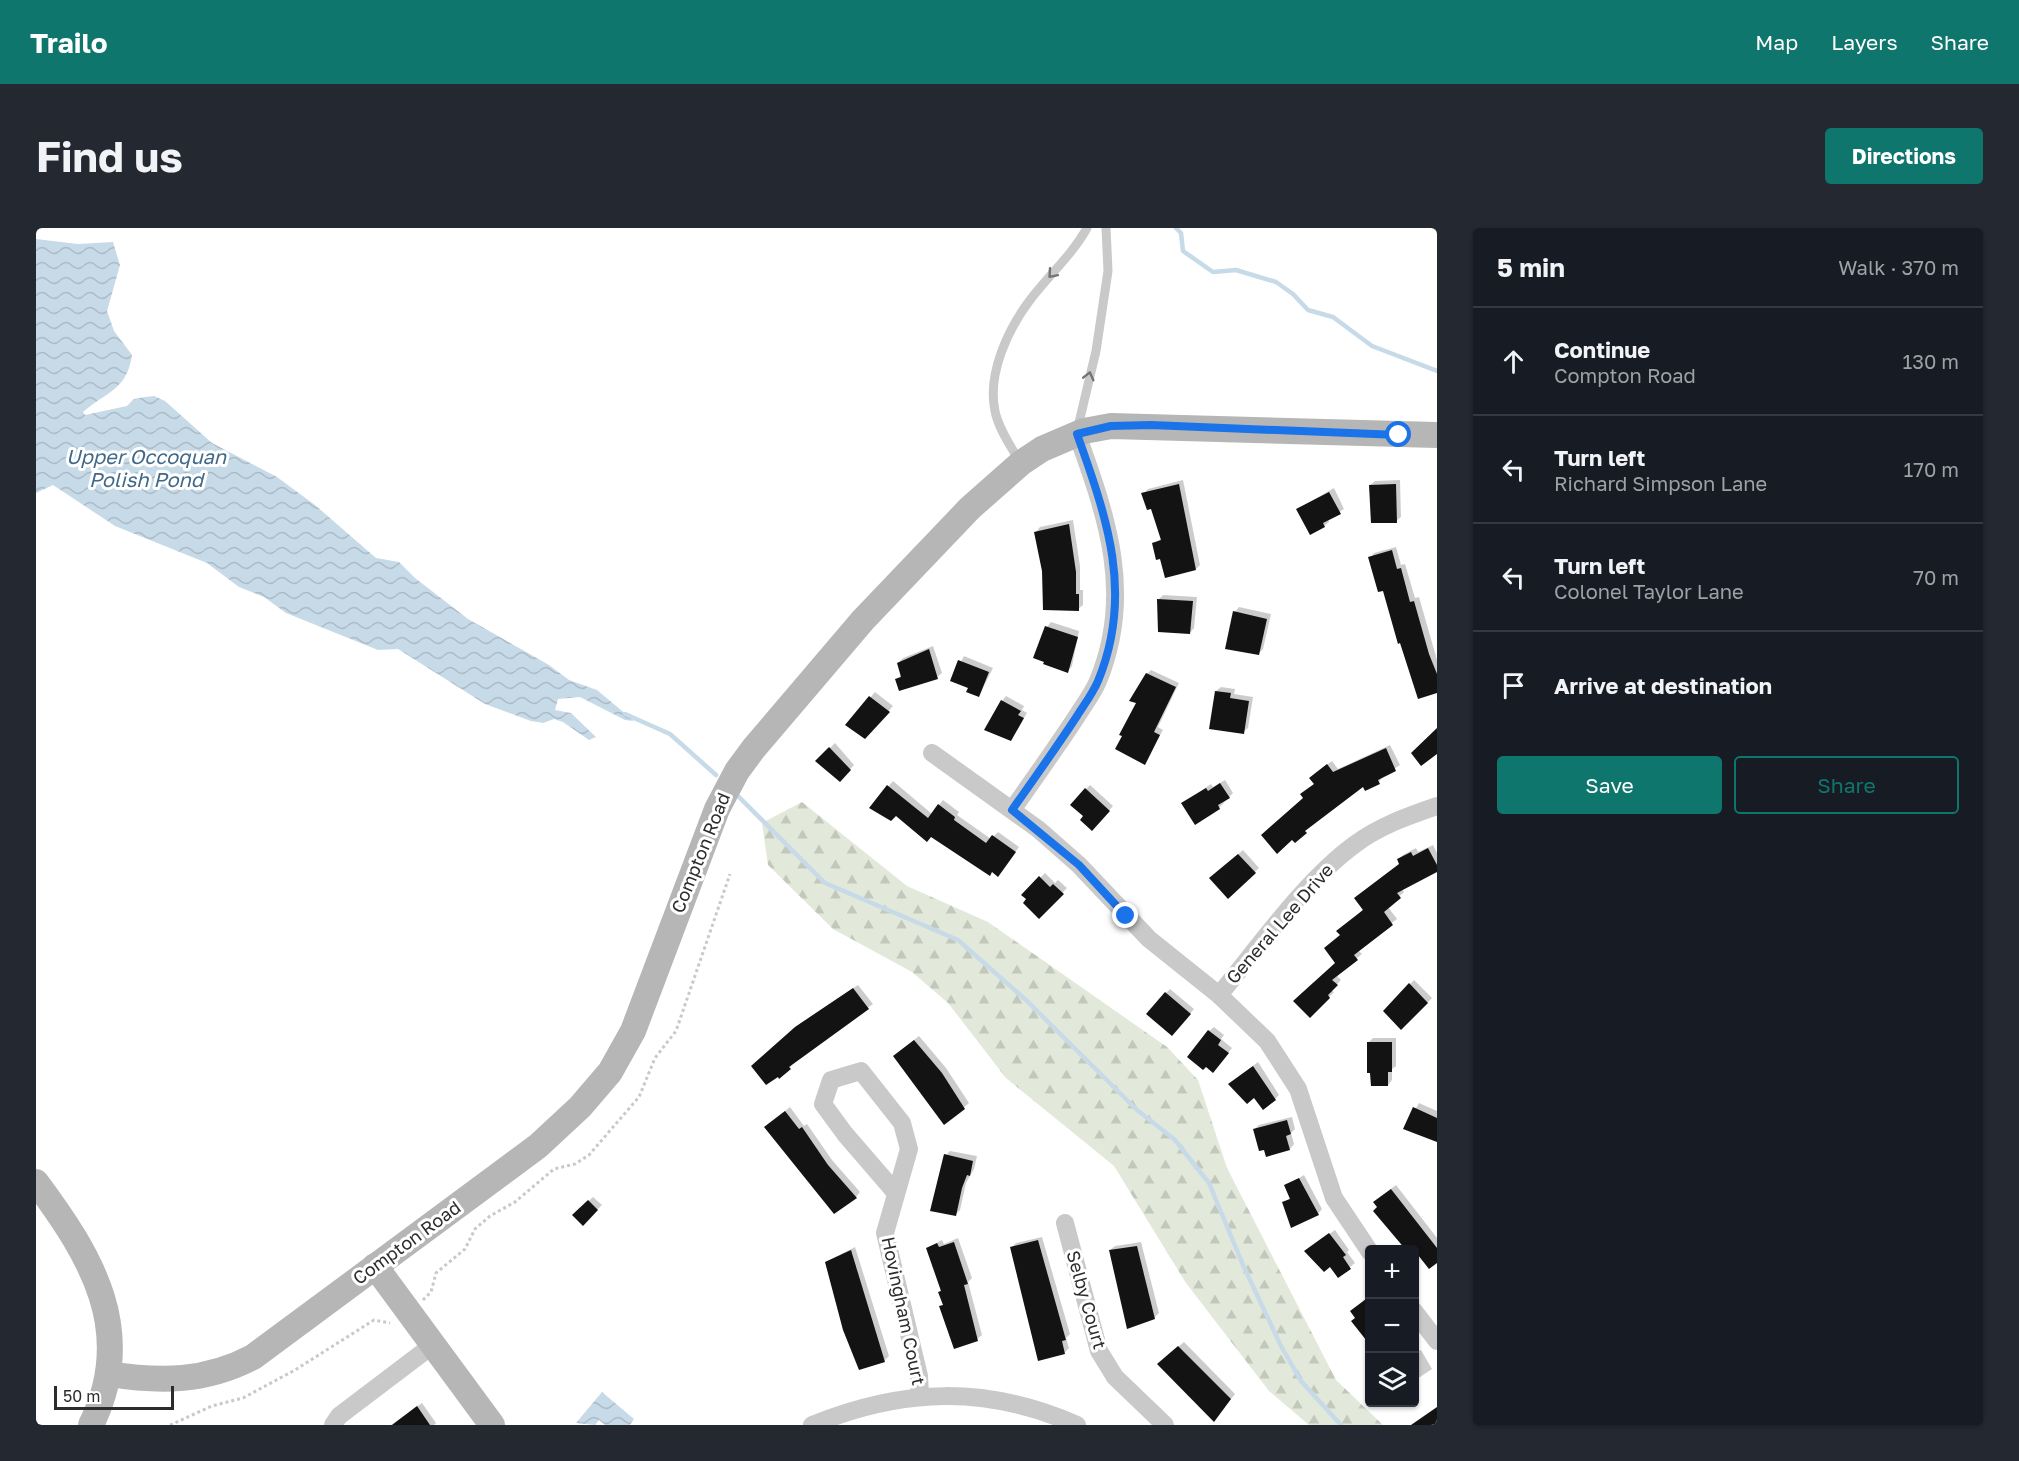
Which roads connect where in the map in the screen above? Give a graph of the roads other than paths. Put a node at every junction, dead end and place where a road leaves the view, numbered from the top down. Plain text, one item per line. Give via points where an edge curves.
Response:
1 (1087, 228) edge
2 (1106, 228) edge
3 (1077, 434) junction
4 (1437, 435) edge
5 (1021, 463) junction
6 (932, 753) dead end
7 (1437, 806) edge
8 (1012, 810) junction
9 (1219, 995) junction
10 (36, 1182) edge
11 (895, 1192) junction
12 (1065, 1223) dead end
13 (1365, 1245) edge
14 (375, 1266) junction
15 (1419, 1318) edge
16 (1437, 1341) edge
17 (434, 1344) junction
18 (109, 1374) junction
19 (920, 1395) junction
20 (91, 1425) edge
21 (333, 1425) edge
22 (492, 1425) edge
23 (812, 1425) edge
24 (1077, 1425) edge
25 (1165, 1425) edge

1 -> 5 lane via 1029,301 999,356 993,381 994,412
3 -> 2 lane via 1108,272
3 - 4 street, Compton Road via 1111,426 1151,425
3 - 5 street, Compton Road
3 - 8 street via 1111,543 1117,586 1114,631 1098,682
5 - 14 street, Compton Road via 970,508 898,582 766,732 737,771 694,862 633,1031 597,1089 538,1146
6 - 8 street
7 - 9 street, General Lee Drive via 1380,828 1337,858
8 - 9 street via 1079,865 1149,939
9 - 13 street via 1254,1027 1282,1061 1298,1089 1334,1198
10 - 18 street via 79,1243 93,1271 109,1333
11 - 11 street, Hovingham Court via 909,1149 902,1123 861,1071 831,1080 823,1104
11 - 19 street, Hovingham Court via 885,1233 919,1376
12 - 25 street, Selby Court via 1099,1351 1115,1377
14 - 17 street
14 - 18 street, Compton Road via 270,1347 236,1365 187,1379 145,1380
15 - 16 street
17 - 21 street via 339,1416
17 - 22 street
18 - 20 street
19 - 23 street via 849,1410
19 - 24 street via 1018,1404

